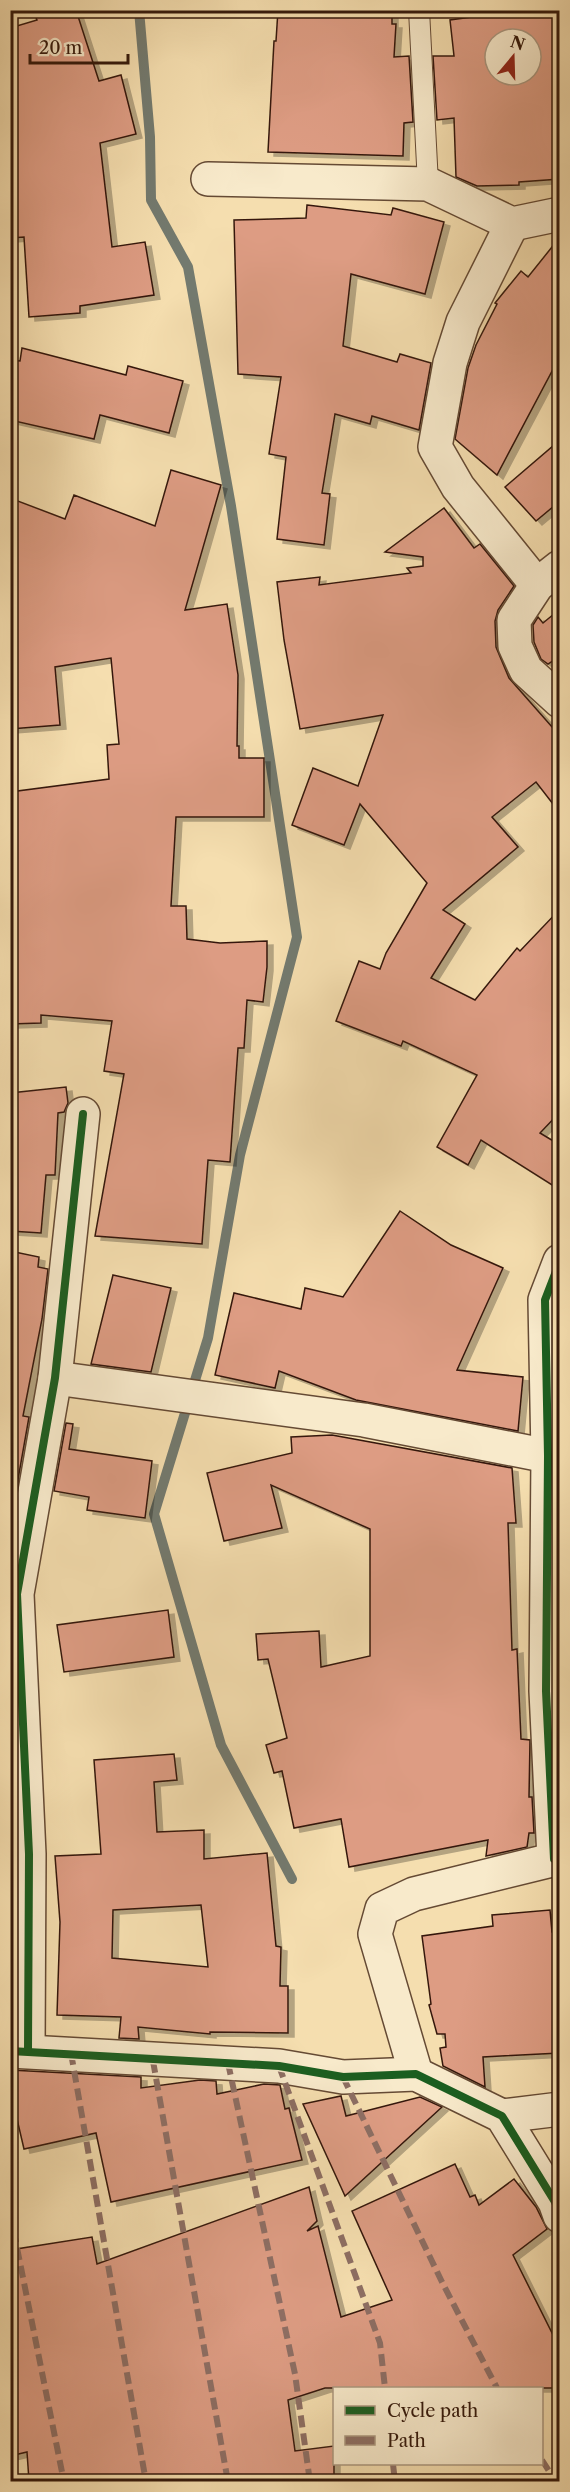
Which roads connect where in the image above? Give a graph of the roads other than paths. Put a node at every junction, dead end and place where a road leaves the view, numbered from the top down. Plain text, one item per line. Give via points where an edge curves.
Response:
1 (418, 10) edge
2 (208, 179) dead end
3 (428, 184) junction
4 (560, 214) edge
5 (512, 224) junction
6 (548, 576) edge
7 (560, 701) edge
8 (83, 1114) dead end
9 (560, 1261) edge
10 (55, 1378) junction
11 (554, 1461) edge
12 (14, 1594) edge
13 (557, 1859) edge
14 (19, 2051) edge
15 (416, 2074) junction
16 (560, 2109) edge
17 (501, 2116) junction
18 (558, 2206) edge

1 - 3 lane
2 - 3 street
3 - 5 street
4 - 5 street
5 - 6 street via 463,322 450,363 435,447 458,487
6 - 7 street via 514,620 515,646 526,670
8 - 10 street
9 - 11 street via 545,1300
10 - 11 street via 364,1420
10 - 12 street
11 - 13 street via 546,1690
12 - 14 street via 29,1854
13 - 15 street via 414,1894 382,1910 375,1934
14 - 15 street via 279,2067 344,2077
15 - 17 street
16 - 17 street
17 - 18 street

